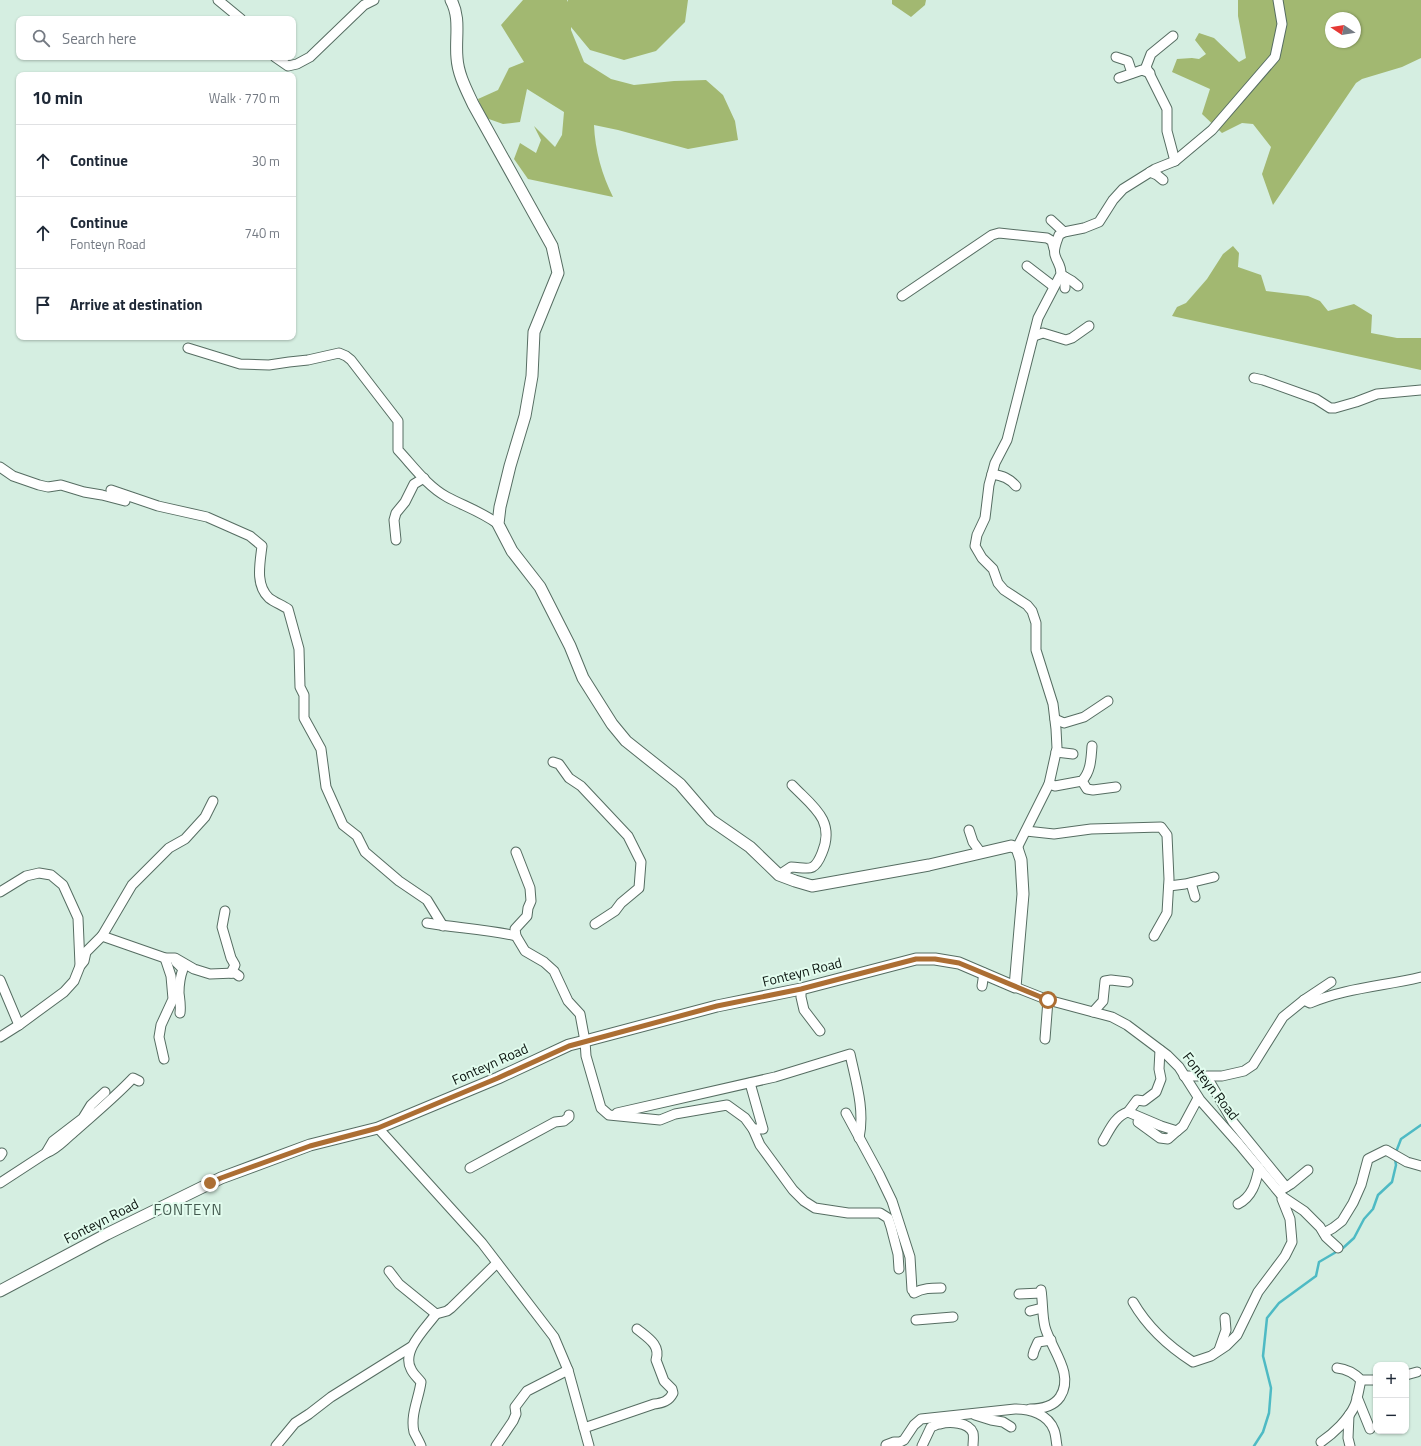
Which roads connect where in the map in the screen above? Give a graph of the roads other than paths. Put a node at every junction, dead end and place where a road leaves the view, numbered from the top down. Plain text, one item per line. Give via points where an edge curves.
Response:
1 (218, 0) edge
2 (374, 0) edge
3 (451, 0) edge
4 (1278, 0) edge
5 (237, 16) edge
6 (1174, 36) dead end
7 (1116, 57) dead end
8 (279, 60) edge
9 (1132, 73) junction
10 (1150, 73) junction
11 (1119, 78) dead end
12 (1175, 161) junction
13 (1150, 172) junction
14 (1163, 180) dead end
15 (1051, 220) dead end
16 (1064, 232) junction
17 (1054, 249) junction
18 (1027, 266) dead end
19 (1063, 275) junction
20 (1054, 286) junction
21 (1078, 286) dead end
22 (1065, 288) dead end
23 (902, 296) dead end
24 (1089, 326) dead end
25 (1034, 336) junction
26 (188, 348) dead end
27 (1254, 378) dead end
28 (1421, 390) edge
29 (0, 468) edge
30 (992, 474) junction
31 (424, 478) junction
32 (1016, 486) dead end
33 (111, 490) dead end
34 (158, 506) junction
35 (498, 524) junction
36 (396, 540) dead end
37 (1108, 700) dead end
38 (1055, 719) junction
39 (1092, 746) dead end
40 (1056, 752) junction
41 (1073, 754) dead end
42 (553, 762) dead end
43 (1082, 781) junction
44 (1049, 784) junction
45 (792, 785) dead end
46 (1116, 787) dead end
47 (213, 801) dead end
48 (969, 830) dead end
49 (1026, 831) junction
50 (1017, 848) junction
51 (516, 852) dead end
52 (981, 854) junction
53 (779, 875) junction
54 (1214, 877) dead end
55 (1191, 882) junction
56 (1169, 886) junction
57 (0, 892) edge
58 (1194, 897) dead end
59 (224, 911) dead end
60 (427, 922) dead end
61 (595, 924) dead end
62 (443, 926) junction
63 (102, 936) junction
64 (516, 936) junction
65 (1154, 936) dead end
66 (165, 958) junction
67 (80, 966) junction
68 (984, 973) junction
69 (1421, 977) edge
70 (0, 980) edge
71 (1128, 982) dead end
72 (1331, 982) dead end
73 (982, 986) dead end
74 (1015, 987) junction
75 (801, 989) junction
76 (1048, 1000) junction
77 (1304, 1000) junction
78 (1093, 1012) junction
79 (180, 1014) dead end
80 (19, 1025) junction
81 (820, 1031) dead end
82 (0, 1037) edge
83 (1045, 1039) dead end
84 (585, 1041) junction
85 (1160, 1050) junction
86 (164, 1059) dead end
87 (1184, 1076) junction
88 (1204, 1076) junction
89 (139, 1082) dead end
90 (750, 1083) junction
91 (105, 1092) dead end
92 (1198, 1098) junction
93 (1128, 1112) junction
94 (846, 1113) dead end
95 (569, 1115) dead end
96 (610, 1115) junction
97 (1138, 1122) dead end
98 (378, 1128) junction
99 (753, 1130) junction
100 (1177, 1131) junction
101 (859, 1138) junction
102 (1102, 1142) dead end
103 (46, 1153) junction
104 (1421, 1166) edge
105 (470, 1168) dead end
106 (1259, 1168) junction
107 (1308, 1170) dead end
108 (0, 1183) edge
109 (1282, 1192) junction
110 (1238, 1204) dead end
111 (1324, 1233) junction
112 (1338, 1248) dead end
113 (497, 1263) junction
114 (899, 1269) dead end
115 (389, 1271) dead end
116 (942, 1288) dead end
117 (0, 1292) edge
118 (1019, 1294) dead end
119 (1133, 1302) dead end
120 (1042, 1308) junction
121 (1030, 1311) dead end
122 (436, 1314) junction
123 (953, 1317) dead end
124 (1225, 1318) dead end
125 (916, 1320) dead end
126 (637, 1329) dead end
127 (1051, 1340) junction
128 (411, 1347) junction
129 (1219, 1350) junction
130 (1033, 1355) dead end
131 (1337, 1368) dead end
132 (568, 1370) junction
133 (1417, 1372) dead end
134 (1409, 1375) edge
135 (1361, 1380) junction
136 (1373, 1380) edge
137 (1357, 1397) junction
138 (1026, 1409) junction
139 (970, 1413) junction
140 (1349, 1414) junction
141 (1011, 1427) dead end
142 (584, 1428) junction
143 (1370, 1429) dead end
144 (1321, 1442) dead end
145 (886, 1445) dead end
146 (276, 1446) edge
147 (421, 1446) edge
148 (496, 1446) edge
149 (589, 1446) edge
150 (922, 1446) edge
151 (973, 1446) edge
152 (1057, 1446) edge
153 (1350, 1446) edge

1 - 5 street
2 - 8 street via 364,6 310,57 288,66
3 - 35 street via 456,10 457,58 462,81 552,246 558,268 534,332 532,376 526,411 510,466
4 - 12 street via 1282,24 1276,57 1212,130
6 - 10 street via 1151,54 1146,67
7 - 9 street via 1128,62
9 - 10 street via 1142,70
9 - 11 street
10 - 12 street via 1167,109 1167,130
12 - 13 street
13 - 14 street
13 - 16 street via 1123,189 1099,222
15 - 16 street
16 - 17 street via 1058,235
17 - 19 street
17 - 23 street via 1052,241 1047,238 999,233 992,235
18 - 20 street
19 - 20 street
19 - 21 street
19 - 22 street
20 - 25 street via 1038,318
24 - 25 street via 1066,340 1043,333
25 - 30 street via 1007,440
26 - 31 street via 240,364 276,364 339,353 346,356 352,360 398,421 398,450
27 - 28 street via 1316,399 1330,408 1376,394
29 - 34 street via 13,476 43,486 61,485
30 - 32 street via 1010,479
30 - 38 street via 985,518 975,546 993,569 998,583 1004,590 1032,610 1036,623 1036,650 1054,704
31 - 35 street via 447,497 474,509
31 - 36 street via 414,484 396,513
33 - 34 street
34 - 62 street via 206,517 250,536 262,546 259,569 261,588 269,598 288,609 299,649 304,718 321,749 326,787 343,825 357,836 365,852 399,881 427,900
35 - 53 street via 512,551 540,587 583,678 612,724 626,741 680,784 711,820 750,847
37 - 38 street via 1084,717 1064,723
38 - 40 street
39 - 43 street via 1091,763
40 - 41 street
40 - 44 street
42 - 61 street via 559,764 568,778 581,786 628,836 641,862 639,888 615,911
43 - 44 street via 1056,786
43 - 46 street via 1087,789
44 - 49 street
45 - 53 street via 819,813 827,831 827,842 818,862 812,868 791,868
47 - 63 street via 205,817 185,839 169,848 132,885
48 - 52 street
49 - 50 street
49 - 56 street via 1054,834 1091,829 1161,827 1167,835
50 - 52 street via 1010,846
50 - 74 street via 1021,860 1022,894
51 - 64 street via 530,888 531,901 527,916 515,929
52 - 53 street via 812,886
54 - 55 street
55 - 56 street
55 - 58 street
56 - 65 street via 1166,912
57 - 67 street via 26,876 40,873 51,875 62,885 78,918
59 - 66 street via 222,927 235,966 235,974 210,974 194,969 175,958
60 - 62 street
62 - 64 street
63 - 66 street
63 - 67 street via 86,952
64 - 84 street via 525,950 554,972 568,1001 580,1014
66 - 79 street via 176,962 183,969 180,977
66 - 86 street via 171,976 172,999 158,1037
67 - 80 street via 74,981 64,992
68 - 73 street
68 - 74 street, Fonteyn Road
68 - 75 street, Fonteyn Road via 959,963 916,959
69 - 77 street via 1331,995 1310,1003
70 - 80 street
71 - 78 street via 1105,982 1103,1001
72 - 77 street
74 - 76 street, Fonteyn Road
75 - 81 street via 804,1010
75 - 84 street, Fonteyn Road via 717,1006
76 - 78 street, Fonteyn Road
76 - 83 street
77 - 88 street via 1283,1017 1253,1065 1244,1071 1222,1076
78 - 85 street, Fonteyn Road via 1127,1024
80 - 82 street
84 - 96 street via 586,1056 601,1108
84 - 98 street, Fonteyn Road
85 - 87 street, Fonteyn Road
85 - 93 street via 1161,1078 1156,1092 1144,1101 1137,1100
87 - 88 street
87 - 92 street, Fonteyn Road
88 - 109 street
89 - 103 street via 133,1078 55,1150
90 - 96 street
90 - 99 street via 763,1129
90 - 101 street via 850,1054 861,1113
91 - 103 street via 82,1118 53,1141
92 - 100 street via 1183,1126
92 - 106 street, Fonteyn Road
93 - 100 street
93 - 102 street via 1114,1122
94 - 101 street
95 - 105 street via 564,1121 555,1122
96 - 99 street via 660,1120 675,1114 727,1105 745,1118
97 - 100 street via 1160,1138 1168,1140
98 - 113 street
98 - 117 street, Fonteyn Road via 310,1146 221,1178 107,1234
99 - 114 street via 760,1146 804,1201 815,1208 848,1213 880,1213 888,1218 898,1254
101 - 116 street via 879,1174 900,1222 910,1257 913,1291
103 - 108 street
104 - 111 street via 1407,1162 1386,1150 1368,1159 1361,1186 1353,1203 1342,1220
106 - 109 street, Fonteyn Road
106 - 110 street via 1252,1192
107 - 109 street
109 - 111 street, Fonteyn Road via 1283,1197 1304,1211
109 - 129 street via 1290,1219 1292,1242 1285,1256 1258,1292 1237,1335
111 - 112 street, Fonteyn Road
113 - 122 street via 452,1308
113 - 132 street via 554,1337
115 - 122 street via 399,1284
118 - 120 street via 1041,1292
119 - 129 street via 1152,1329 1177,1352 1193,1362 1211,1356
120 - 121 street
120 - 127 street via 1045,1329
122 - 128 street
123 - 125 street
124 - 129 street via 1226,1330
126 - 142 street via 658,1349 656,1360 664,1381 673,1393 662,1403
127 - 130 street via 1038,1342
127 - 138 street via 1064,1373 1065,1384 1055,1403 1037,1409
128 - 146 street via 331,1397 295,1423
128 - 147 street via 409,1364 421,1382 414,1411 414,1431
131 - 135 street via 1345,1369
132 - 142 street
132 - 148 street via 523,1395 515,1407 513,1421
133 - 134 street
135 - 136 street
135 - 137 street
137 - 140 street
137 - 143 street
138 - 139 street
138 - 152 street via 1040,1414 1047,1420 1054,1430
139 - 141 street via 1003,1422
139 - 145 street via 921,1419 904,1440
140 - 144 street via 1331,1436
140 - 153 street
142 - 149 street
150 - 151 street via 931,1428 952,1423 970,1428

